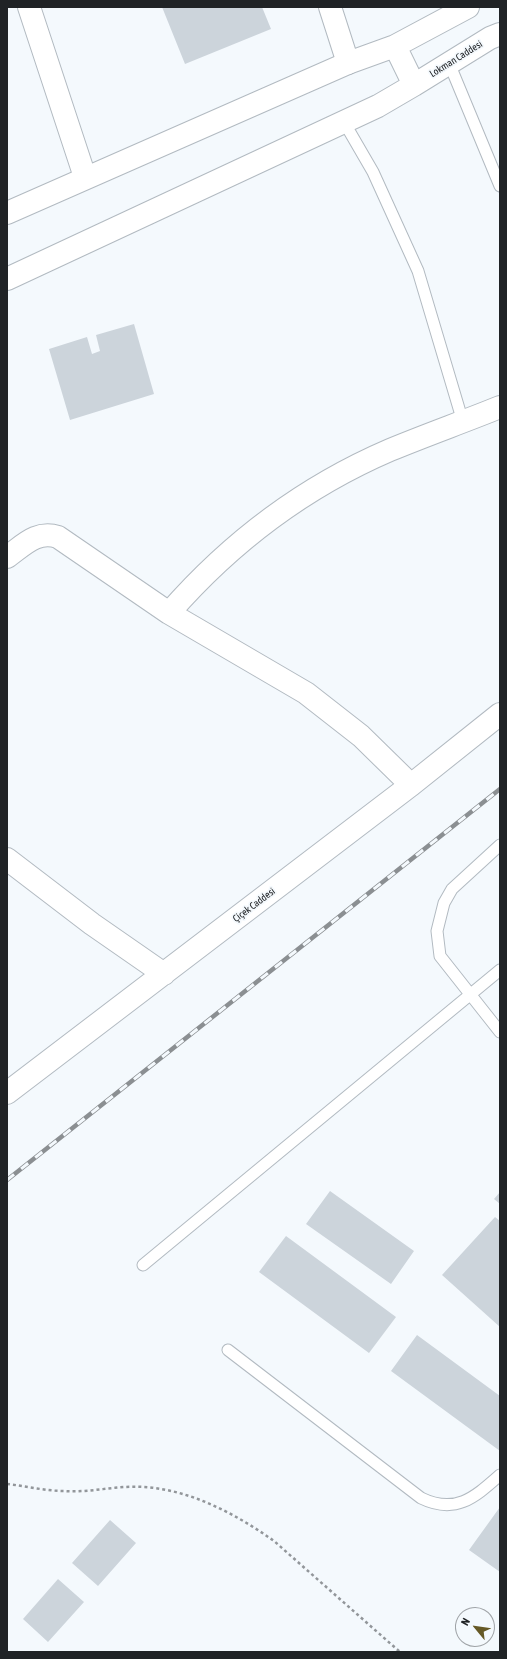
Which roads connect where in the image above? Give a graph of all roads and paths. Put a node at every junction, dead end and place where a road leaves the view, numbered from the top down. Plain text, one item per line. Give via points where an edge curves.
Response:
1 (29, 7) edge
2 (330, 7) edge
3 (468, 7) edge
4 (500, 34) edge
5 (395, 46) junction
6 (348, 63) junction
7 (449, 63) junction
8 (414, 85) junction
9 (344, 122) junction
10 (85, 177) junction
11 (500, 186) edge
12 (7, 213) edge
13 (7, 279) edge
14 (500, 407) edge
15 (464, 422) junction
16 (7, 557) edge
17 (170, 613) junction
18 (500, 714) edge
19 (410, 785) junction
20 (500, 845) edge
21 (7, 859) edge
22 (500, 970) edge
23 (164, 974) junction
24 (469, 994) junction
25 (500, 1032) edge
26 (7, 1093) edge
27 (143, 1265) dead end
28 (228, 1350) dead end
29 (500, 1474) edge
30 (7, 1484) edge
31 (400, 1652) edge

1 - 10 street
2 - 6 street
3 - 5 street
4 - 7 street, Lokman Caddesi
5 - 6 street
5 - 8 street
6 - 10 street
7 - 8 street, Lokman Caddesi
7 - 11 lane
8 - 9 street, Lokman Caddesi
9 - 13 street, Lokman Caddesi
9 - 15 lane via 373,172 418,271
10 - 12 street
14 - 15 street
15 - 17 street via 389,450 322,485 291,505 222,557
16 - 17 street via 38,536 58,537
17 - 19 street via 306,693 361,736
18 - 19 street, Çiçek Caddesi
19 - 23 street, Çiçek Caddesi
20 - 24 lane via 452,889 439,919 437,931 440,956
21 - 23 street via 92,924
22 - 24 lane
23 - 26 street, Çiçek Caddesi
24 - 25 lane
24 - 27 lane
28 - 29 lane via 430,1502 460,1504 471,1499
30 - 31 path via 65,1492 121,1486 145,1487 168,1490 212,1504 254,1526 274,1541

